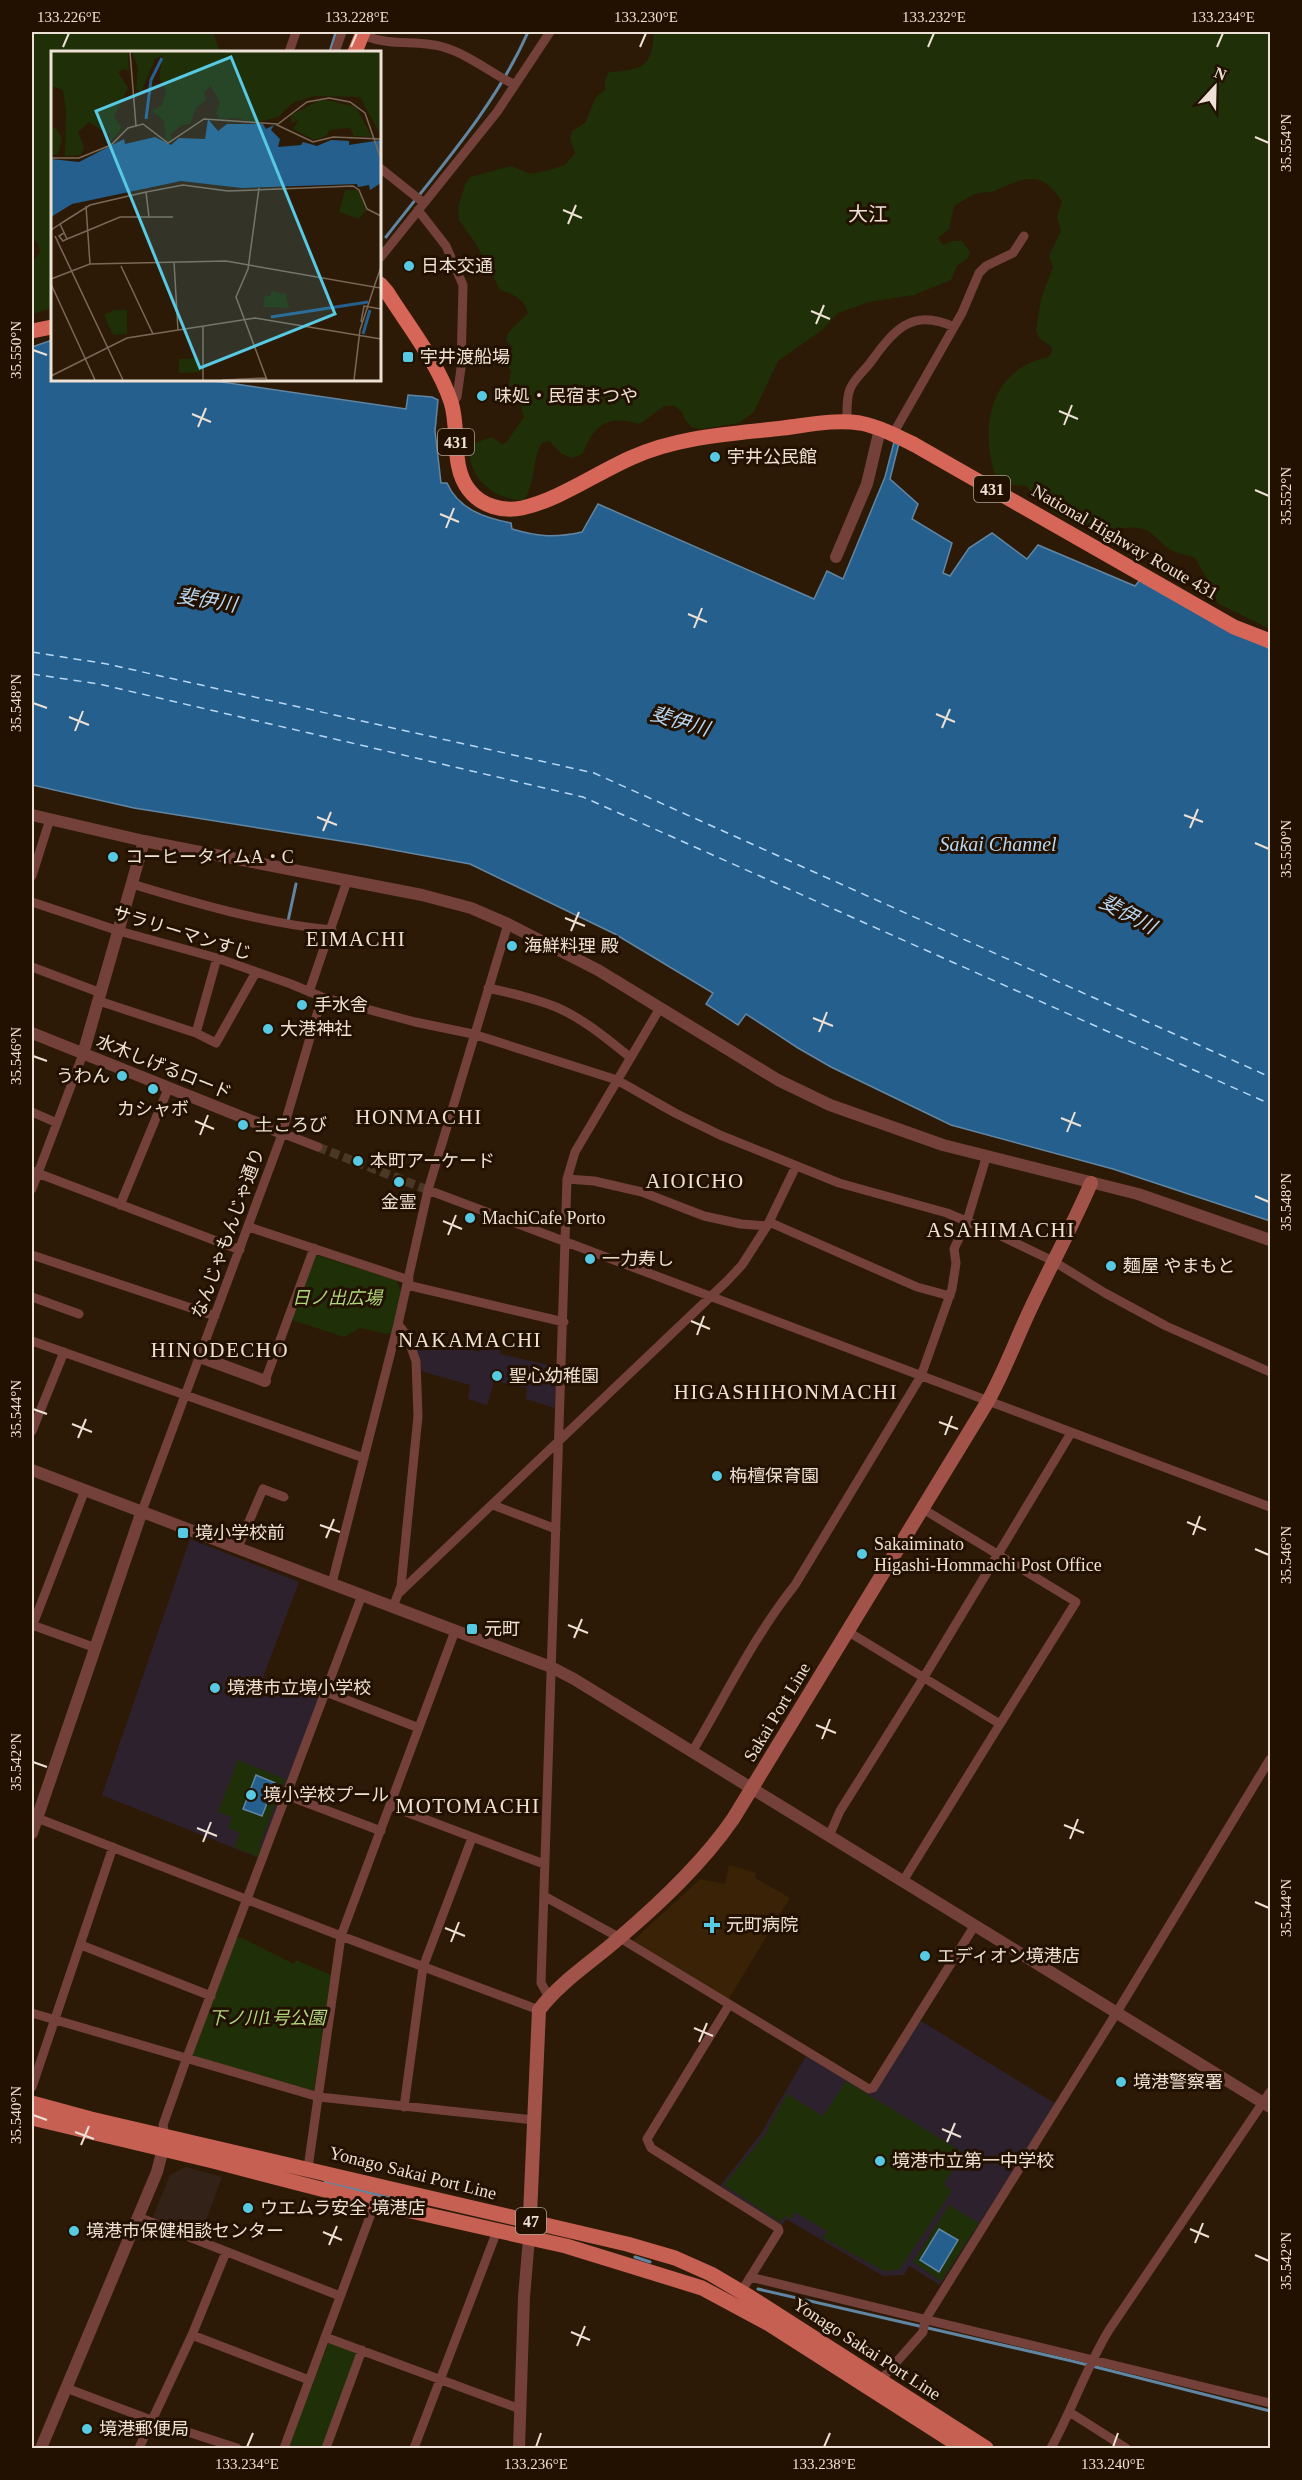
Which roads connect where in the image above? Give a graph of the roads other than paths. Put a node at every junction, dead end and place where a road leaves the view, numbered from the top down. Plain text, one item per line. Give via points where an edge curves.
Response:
1 (296, 32) edge
2 (550, 32) edge
3 (353, 33) edge
4 (289, 51) edge
5 (336, 51) edge
6 (355, 51) edge
7 (508, 81) junction
8 (381, 169) edge
9 (419, 202) junction
10 (1024, 236) dead end
11 (381, 257) edge
12 (381, 285) edge
13 (51, 327) edge
14 (954, 327) junction
15 (32, 331) edge
16 (452, 404) junction
17 (847, 422) junction
18 (886, 432) junction
19 (836, 556) dead end
20 (1270, 641) edge
21 (32, 815) edge
22 (50, 819) junction
23 (144, 841) junction
24 (32, 876) edge
25 (347, 881) junction
26 (132, 884) junction
27 (32, 902) edge
28 (508, 924) junction
29 (332, 930) junction
30 (118, 932) junction
31 (217, 958) junction
32 (32, 967) edge
33 (256, 972) junction
34 (488, 988) junction
35 (309, 992) junction
36 (100, 997) junction
37 (322, 997) junction
38 (660, 1008) junction
39 (32, 1033) edge
40 (196, 1033) junction
41 (473, 1034) junction
42 (83, 1054) junction
43 (630, 1057) junction
44 (617, 1080) junction
45 (168, 1089) junction
46 (32, 1112) edge
47 (57, 1123) junction
48 (282, 1133) junction
49 (318, 1147) tunnel mouth
50 (986, 1158) junction
51 (796, 1166) junction
52 (34, 1172) edge
53 (567, 1179) junction
54 (1090, 1183) junction
55 (32, 1189) edge
56 (428, 1190) junction
57 (120, 1205) junction
58 (967, 1221) junction
59 (768, 1224) junction
60 (249, 1227) junction
61 (1270, 1240) edge
62 (566, 1241) junction
63 (314, 1248) junction
64 (240, 1250) junction
65 (32, 1255) edge
66 (1053, 1261) junction
67 (408, 1283) junction
68 (711, 1296) junction
69 (950, 1296) junction
70 (32, 1297) edge
71 (79, 1314) dead end
72 (215, 1316) junction
73 (564, 1322) junction
74 (398, 1324) junction
75 (32, 1341) edge
76 (64, 1352) junction
77 (200, 1356) junction
78 (1270, 1372) edge
79 (921, 1376) junction
80 (265, 1381) joint
81 (186, 1395) junction
82 (988, 1401) junction
83 (32, 1431) edge
84 (1071, 1433) junction
85 (559, 1443) junction
86 (364, 1458) junction
87 (32, 1470) edge
88 (85, 1490) junction
89 (284, 1497) dead end
90 (493, 1505) junction
91 (1270, 1507) edge
92 (923, 1509) junction
93 (142, 1511) junction
94 (556, 1529) junction
95 (238, 1547) junction
96 (999, 1554) junction
97 (332, 1583) junction
98 (400, 1592) junction
99 (362, 1595) junction
100 (393, 1607) junction
101 (32, 1626) edge
102 (455, 1631) junction
103 (847, 1631) junction
104 (96, 1648) junction
105 (551, 1667) junction
106 (924, 1677) junction
107 (326, 1692) junction
108 (1000, 1724) junction
109 (419, 1728) junction
110 (692, 1752) junction
111 (1270, 1760) edge
112 (751, 1789) junction
113 (286, 1795) junction
114 (390, 1806) junction
115 (34, 1817) edge
116 (381, 1832) junction
117 (32, 1833) edge
118 (829, 1836) junction
119 (472, 1838) junction
120 (113, 1847) junction
121 (544, 1864) junction
122 (903, 1881) junction
123 (544, 1896) junction
124 (248, 1899) junction
125 (975, 1925) junction
126 (341, 1936) junction
127 (620, 1938) junction
128 (81, 1945) junction
129 (423, 1967) junction
130 (211, 1996) junction
131 (549, 1997) junction
132 (729, 2005) junction
133 (539, 2010) junction
134 (1117, 2012) junction
135 (32, 2013) edge
136 (55, 2020) junction
137 (186, 2060) junction
138 (32, 2087) edge
139 (319, 2097) junction
140 (1268, 2101) edge
141 (32, 2103) edge
142 (404, 2107) junction
143 (32, 2118) edge
144 (534, 2120) junction
145 (165, 2143) junction
146 (308, 2168) junction
147 (375, 2203) junction
148 (138, 2217) junction
149 (530, 2221) junction
150 (497, 2231) junction
151 (529, 2238) junction
152 (226, 2252) junction
153 (750, 2277) junction
154 (741, 2292) junction
155 (340, 2296) junction
156 (925, 2320) junction
157 (192, 2335) junction
158 (325, 2337) junction
159 (362, 2350) junction
160 (1092, 2361) junction
161 (441, 2378) junction
162 (309, 2380) junction
163 (876, 2385) junction
164 (66, 2388) junction
165 (1270, 2403) edge
166 (520, 2409) junction
167 (1071, 2413) junction
168 (151, 2420) junction
169 (41, 2448) edge
170 (139, 2448) edge
171 (237, 2448) edge
172 (284, 2448) edge
173 (326, 2448) edge
174 (414, 2448) edge
175 (519, 2448) edge
176 (963, 2448) edge
177 (986, 2448) edge
178 (1051, 2448) edge
179 (1126, 2448) edge

1 - 4 street
2 - 7 street
3 - 5 street
3 - 6 highway
3 - 7 street via 381,42 441,46
7 - 9 street via 497,112
8 - 9 street
9 - 11 street
9 - 16 street via 446,246 463,285 461,368 457,397
10 - 14 street via 1013,253 979,273
12 - 16 highway, National Highway Route 431 / 431 via 431,361
13 - 15 highway
14 - 17 street via 939,319 920,318 896,331 854,381 848,393
14 - 18 street
16 - 17 highway, National Highway Route 431 / 431 via 463,480 478,499 508,510 546,500 663,445
17 - 18 highway, National Highway Route 431 / 431
18 - 19 street
18 - 20 highway, National Highway Route 431 / 431 via 1234,627
21 - 22 street
22 - 23 street
22 - 24 street
23 - 25 street
23 - 26 street
25 - 28 street via 462,905
25 - 29 street
26 - 29 street via 249,917
26 - 30 street
27 - 30 street, サラリーマンすじ
28 - 34 street
28 - 38 street via 598,970
29 - 35 street
30 - 31 street, サラリーマンすじ
30 - 36 street
31 - 33 street, サラリーマンすじ
31 - 40 street
32 - 36 street
33 - 35 street, サラリーマンすじ
33 - 40 street via 216,1043
34 - 41 street
34 - 43 street via 534,999 569,1013
35 - 37 street, サラリーマンすじ
36 - 40 street
36 - 42 street
37 - 41 street, サラリーマンすじ
37 - 48 street, なんじゃもんじゃ通り
38 - 43 street
38 - 50 street via 795,1089 866,1119
39 - 42 street, 水木しげるロード
41 - 44 street, サラリーマンすじ
41 - 56 street
42 - 45 street, 水木しげるロード
42 - 47 street
43 - 44 street
44 - 51 street, サラリーマンすじ via 720,1135
44 - 53 street via 575,1152
45 - 48 street, 水木しげるロード
45 - 57 street
46 - 47 street
47 - 52 street
48 - 49 street
48 - 60 street, なんじゃもんじゃ通り
50 - 54 street
50 - 58 street
51 - 58 street, サラリーマンすじ via 839,1183
51 - 59 street
52 - 55 street
52 - 57 street
53 - 59 street via 642,1192 704,1216 741,1224
53 - 62 street
54 - 61 street via 1176,1206
54 - 66 main road, Sakai Port Line
56 - 62 street
56 - 67 street
57 - 64 street
58 - 66 street, サラリーマンすじ
58 - 69 street via 954,1249 956,1263
59 - 68 street via 742,1265
59 - 69 street via 917,1287
60 - 63 street
60 - 64 street, なんじゃもんじゃ通り
62 - 68 street
62 - 73 street
63 - 67 street
63 - 80 street
64 - 72 street, なんじゃもんじゃ通り
65 - 72 street
66 - 78 street, サラリーマンすじ via 1166,1326
66 - 82 main road, Sakai Port Line
67 - 73 street
67 - 74 street
68 - 79 street
68 - 85 street
69 - 79 street
70 - 71 street
72 - 77 street, なんじゃもんじゃ通り
73 - 85 street
74 - 86 street
74 - 98 street via 416,1361 418,1416
75 - 76 street
76 - 81 street
76 - 83 street
77 - 80 street
77 - 81 street, なんじゃもんじゃ通り
79 - 82 street
79 - 110 street
81 - 86 street
81 - 93 street, なんじゃもんじゃ通り
82 - 84 street
82 - 92 main road, Sakai Port Line
84 - 91 street
84 - 96 street
85 - 90 street
85 - 94 street
86 - 97 street
87 - 88 street
88 - 93 street
88 - 101 street
89 - 95 street via 263,1489
90 - 94 street
90 - 98 street
92 - 96 street
92 - 103 main road, Sakai Port Line
93 - 95 street
93 - 104 street
94 - 105 street
95 - 97 street
96 - 106 street
96 - 108 street via 1076,1602
97 - 99 street
98 - 100 street
99 - 100 street
99 - 107 street
100 - 102 street
101 - 104 street
102 - 105 street
102 - 109 street
103 - 106 street
103 - 112 main road, Sakai Port Line
104 - 115 street
105 - 110 street
105 - 121 street
106 - 108 street
106 - 118 street via 840,1811
107 - 109 street
107 - 113 street
108 - 122 street
109 - 114 street
110 - 112 street
111 - 134 street
112 - 118 street
112 - 127 main road, Sakai Port Line via 717,1843
113 - 116 street
113 - 124 street
114 - 116 street
114 - 119 street
115 - 117 street
115 - 120 street
116 - 126 street
118 - 122 street
119 - 121 street
119 - 129 street
120 - 124 street
120 - 128 street
121 - 123 street
122 - 125 street
123 - 127 street
123 - 131 street via 541,1983
124 - 126 street
124 - 130 street
125 - 132 street via 873,2088
125 - 134 street
126 - 129 street
126 - 139 street
127 - 131 main road, Sakai Port Line
127 - 132 street
128 - 130 street
128 - 136 street
129 - 133 street
129 - 142 street
130 - 137 street
131 - 133 main road, Sakai Port Line
132 - 153 street via 647,2139 651,2148 778,2228
133 - 144 main road
134 - 140 street
134 - 156 street
135 - 136 street
136 - 137 street
136 - 138 street
137 - 139 street
137 - 145 street via 163,2125
139 - 142 street
139 - 146 street
140 - 160 street via 1109,2330
141 - 145 main road, Yonago Sakai Port Line / 47
142 - 144 street
143 - 145 main road, Yonago Sakai Port Line / 47
144 - 149 main road
145 - 146 main road, Yonago Sakai Port Line / 47
145 - 147 main road, Yonago Sakai Port Line / 47
145 - 148 street
146 - 149 main road, Yonago Sakai Port Line / 47
147 - 150 main road, Yonago Sakai Port Line / 47
147 - 155 street
148 - 152 street
148 - 164 street
149 - 151 main road
149 - 154 main road, Yonago Sakai Port Line / 47 via 675,2258
150 - 151 main road, Yonago Sakai Port Line / 47
150 - 161 street
151 - 163 main road, Yonago Sakai Port Line / 47 via 702,2288
151 - 166 street
152 - 155 street
152 - 157 street
153 - 154 street
153 - 156 street
154 - 163 main road, Yonago Sakai Port Line / 47
155 - 158 street
156 - 160 street
156 - 163 street via 923,2332
157 - 162 street
157 - 168 street
158 - 159 street
158 - 162 street
159 - 161 street
159 - 173 street
160 - 165 street
160 - 167 street
161 - 166 street
161 - 174 street
162 - 172 street
163 - 176 main road, Yonago Sakai Port Line / 47
163 - 177 main road, Yonago Sakai Port Line / 47
164 - 168 street
164 - 169 street
166 - 175 street
167 - 178 street
167 - 179 street
168 - 170 street
168 - 171 street

